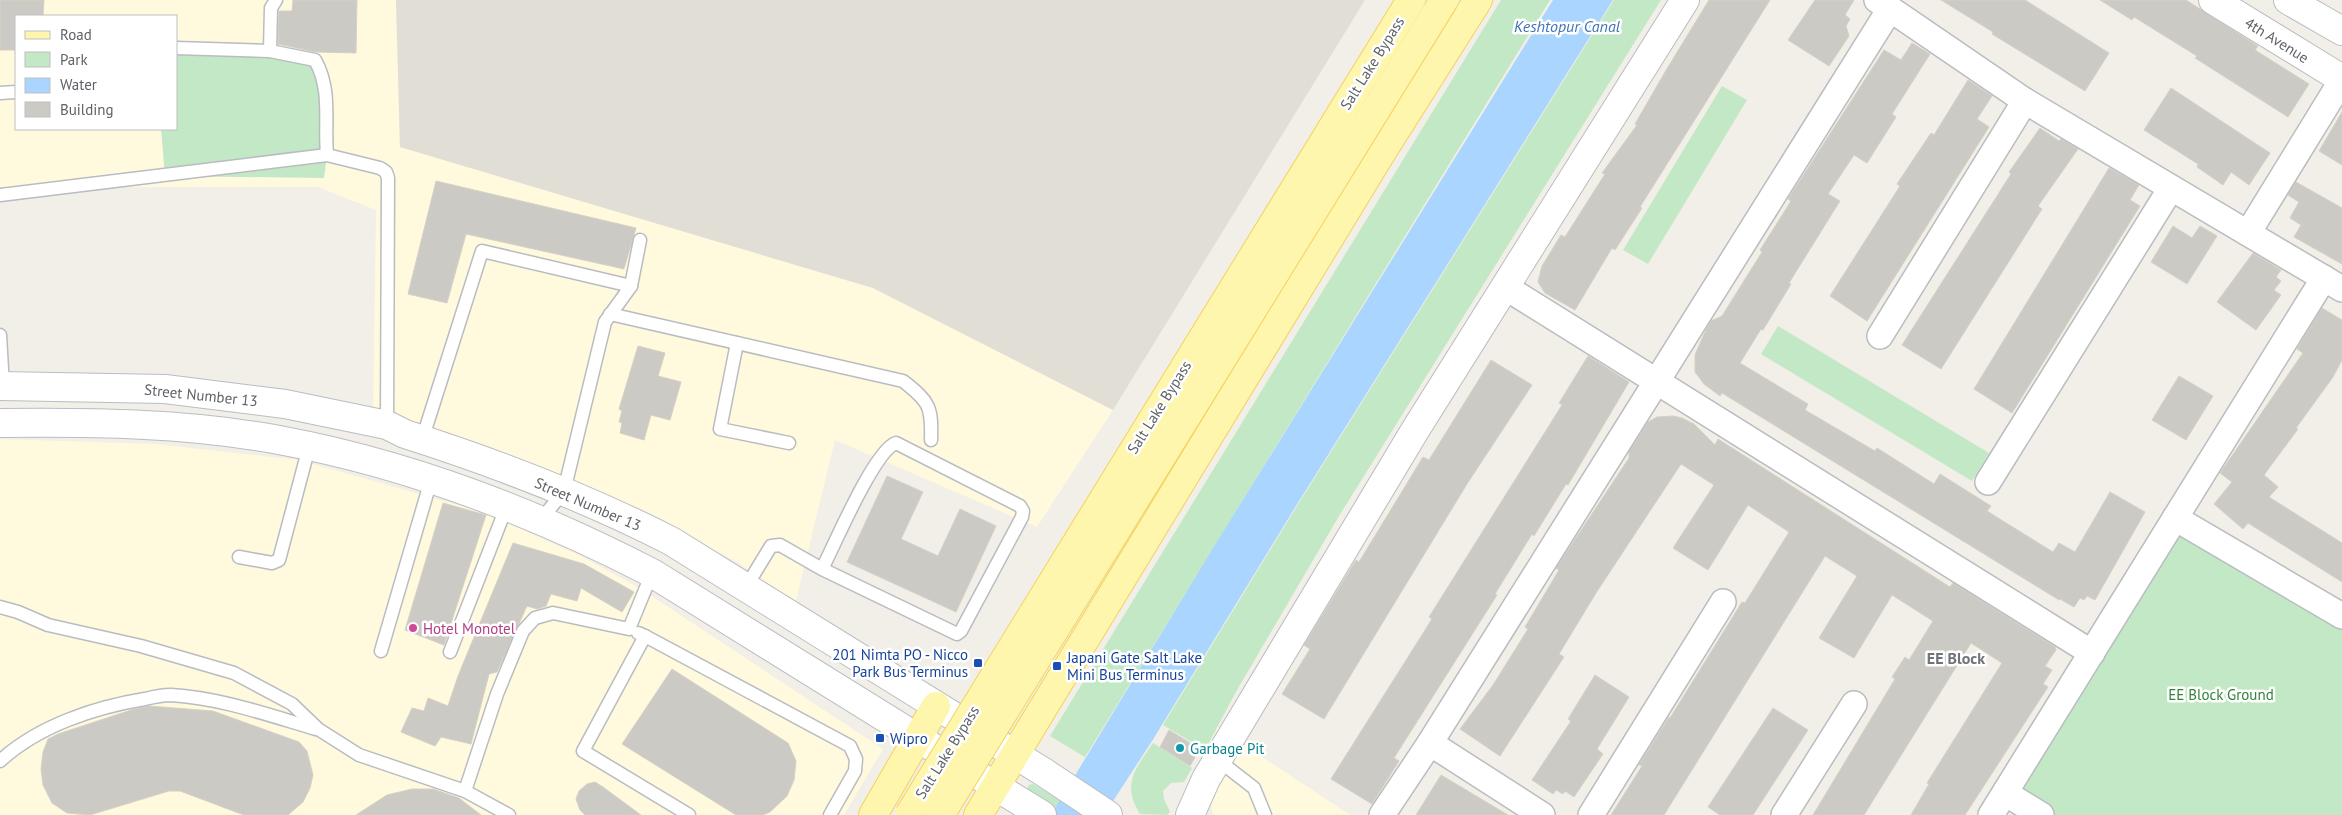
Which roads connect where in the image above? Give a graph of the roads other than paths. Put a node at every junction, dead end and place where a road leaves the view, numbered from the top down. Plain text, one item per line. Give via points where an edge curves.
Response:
1 (276, 0) edge
2 (1411, 0) edge
3 (1444, 0) edge
4 (1478, 0) edge
5 (1685, 0) edge
6 (2288, 0) edge
7 (2217, 1) edge
8 (1883, 5) edge
9 (2342, 31) edge
10 (178, 48) edge
11 (270, 51) junction
12 (2342, 80) edge
13 (15, 92) edge
14 (0, 93) edge
15 (2025, 101) junction
16 (327, 155) junction
17 (2171, 188) junction
18 (0, 194) edge
19 (2248, 233) junction
20 (640, 240) dead end
21 (2333, 284) edge
22 (631, 286) junction
23 (1505, 287) junction
24 (610, 314) junction
25 (0, 335) edge
26 (1880, 336) dead end
27 (737, 343) junction
28 (1656, 382) junction
29 (2, 386) edge
30 (132, 388) junction
31 (0, 422) edge
32 (129, 424) junction
33 (387, 425) junction
34 (422, 440) junction
35 (931, 440) dead end
36 (789, 443) dead end
37 (309, 447) junction
38 (431, 480) junction
39 (1988, 482) dead end
40 (564, 491) junction
41 (506, 508) junction
42 (2175, 518) junction
43 (540, 521) junction
44 (239, 556) dead end
45 (822, 568) junction
46 (652, 573) junction
47 (746, 587) junction
48 (1723, 602) dead end
49 (0, 607) edge
50 (2342, 616) edge
51 (629, 629) junction
52 (645, 636) junction
53 (381, 651) dead end
54 (450, 652) dead end
55 (2092, 653) junction
56 (1854, 704) dead end
57 (936, 706) junction
58 (318, 729) junction
59 (917, 739) junction
60 (1430, 744) junction
61 (1016, 755) junction
62 (1218, 760) junction
63 (0, 761) edge
64 (994, 787) junction
65 (465, 790) junction
66 (2005, 794) junction
67 (1034, 810) edge
68 (509, 815) edge
69 (689, 815) edge
70 (830, 815) edge
71 (873, 815) edge
72 (909, 815) edge
73 (940, 815) edge
74 (978, 815) edge
75 (1108, 815) edge
76 (1190, 815) edge
77 (1265, 815) edge
78 (1382, 815) edge
79 (1542, 815) edge
80 (1591, 815) edge
81 (1784, 815) edge
82 (1991, 815) edge
83 (2041, 815) edge

1 - 11 lane via 271,8
2 - 72 main road, Salt Lake Bypass, bridge
3 - 73 main road, bridge
4 - 61 main road
5 - 23 main road
6 - 9 main road
7 - 12 main road, 4th Avenue
8 - 15 street
8 - 28 street
10 - 11 lane
11 - 16 lane via 315,60 323,75
12 - 19 street
13 - 14 lane
15 - 17 street
15 - 26 street
16 - 18 lane
16 - 33 lane via 380,168 388,178
17 - 19 street
17 - 39 street
19 - 21 street
20 - 22 lane
21 - 42 street
22 - 24 lane
22 - 34 lane via 482,251
23 - 28 street
23 - 62 main road via 1414,432
24 - 27 lane
24 - 40 lane via 605,322
25 - 29 lane
27 - 35 lane via 903,381 919,394 932,413
27 - 36 lane via 720,429
28 - 55 street
28 - 60 street
29 - 30 main road, Street Number 13
30 - 32 main road
30 - 33 main road, Street Number 13 via 165,388 285,404
31 - 32 main road
32 - 37 main road via 269,438
33 - 34 main road, Street Number 13
34 - 40 main road, Street Number 13
37 - 38 main road
37 - 44 lane via 279,560 272,563
38 - 41 main road
38 - 53 lane
40 - 43 lane
40 - 47 main road, Street Number 13 via 671,541
41 - 43 main road
41 - 54 lane
42 - 50 street
42 - 55 street
43 - 46 main road via 594,543
45 - 45 lane via 876,462 889,446 896,443 1020,506 1023,511 961,631 956,634
45 - 47 lane via 774,544
46 - 51 lane
46 - 59 main road
47 - 57 main road, Street Number 13
48 - 80 street
49 - 58 lane via 48,625 141,646 234,673 292,704
51 - 52 lane
51 - 65 lane via 553,613 536,618 523,631 497,694
52 - 69 lane via 583,751
52 - 70 lane via 850,746 856,759 855,771
55 - 66 street
56 - 81 street
57 - 59 main road
57 - 61 main road, Street Number 13
58 - 63 lane via 232,704 170,695 125,702 81,716 39,733
58 - 65 lane via 359,755
59 - 64 main road
59 - 71 main road
60 - 78 street
60 - 79 street
61 - 64 main road
61 - 75 main road, Street Number 13
62 - 76 main road
62 - 77 lane via 1254,788
64 - 67 main road
64 - 74 main road
65 - 68 lane
66 - 82 street
66 - 83 street

